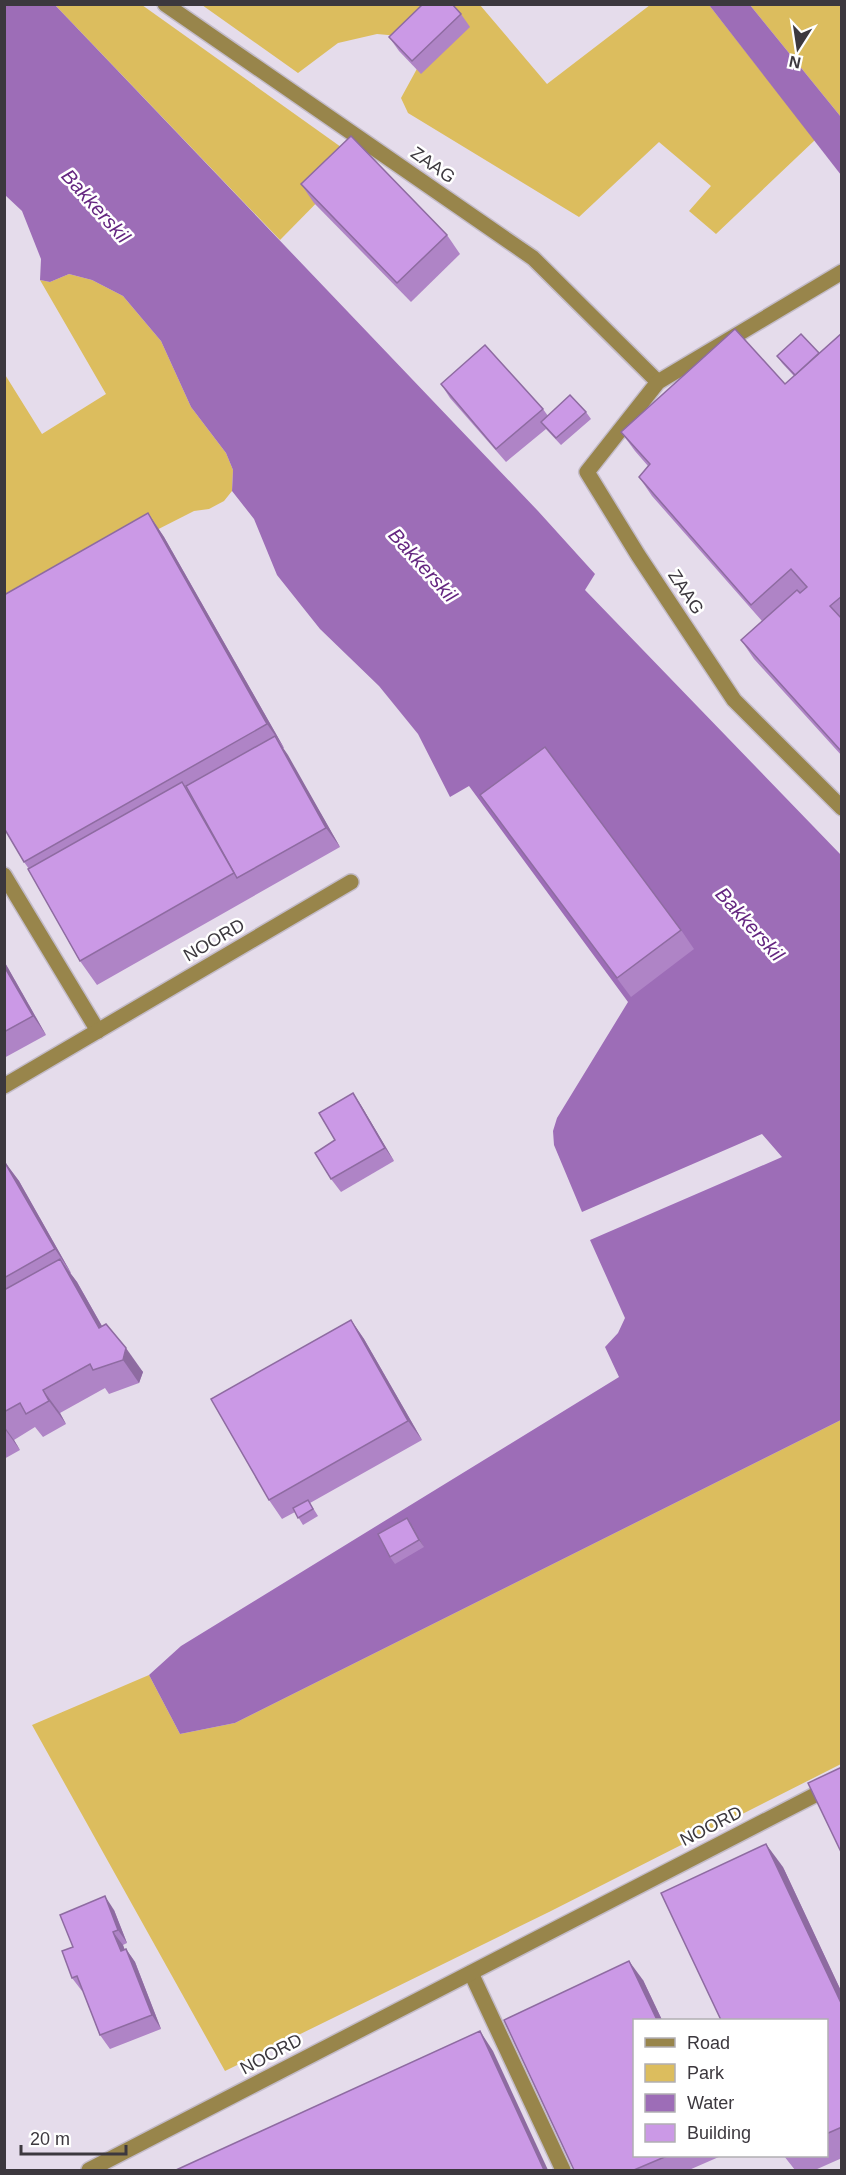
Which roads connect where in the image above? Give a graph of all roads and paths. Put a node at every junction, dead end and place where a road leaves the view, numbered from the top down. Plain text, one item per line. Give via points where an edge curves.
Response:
1 (165, 4) edge
2 (842, 272) edge
3 (658, 382) junction
4 (842, 808) edge
5 (4, 875) edge
6 (351, 882) dead end
7 (98, 1031) junction
8 (4, 1086) edge
9 (842, 1781) edge
10 (471, 1972) junction
11 (89, 2170) edge
12 (563, 2170) edge

1 - 3 street, ZAAG via 533,258
2 - 3 street, ZAAG
3 - 4 street, ZAAG via 587,472 734,700
5 - 7 street
6 - 7 street, NOORD
7 - 8 street, NOORD
9 - 10 street, NOORD
10 - 11 street, NOORD
10 - 12 street

